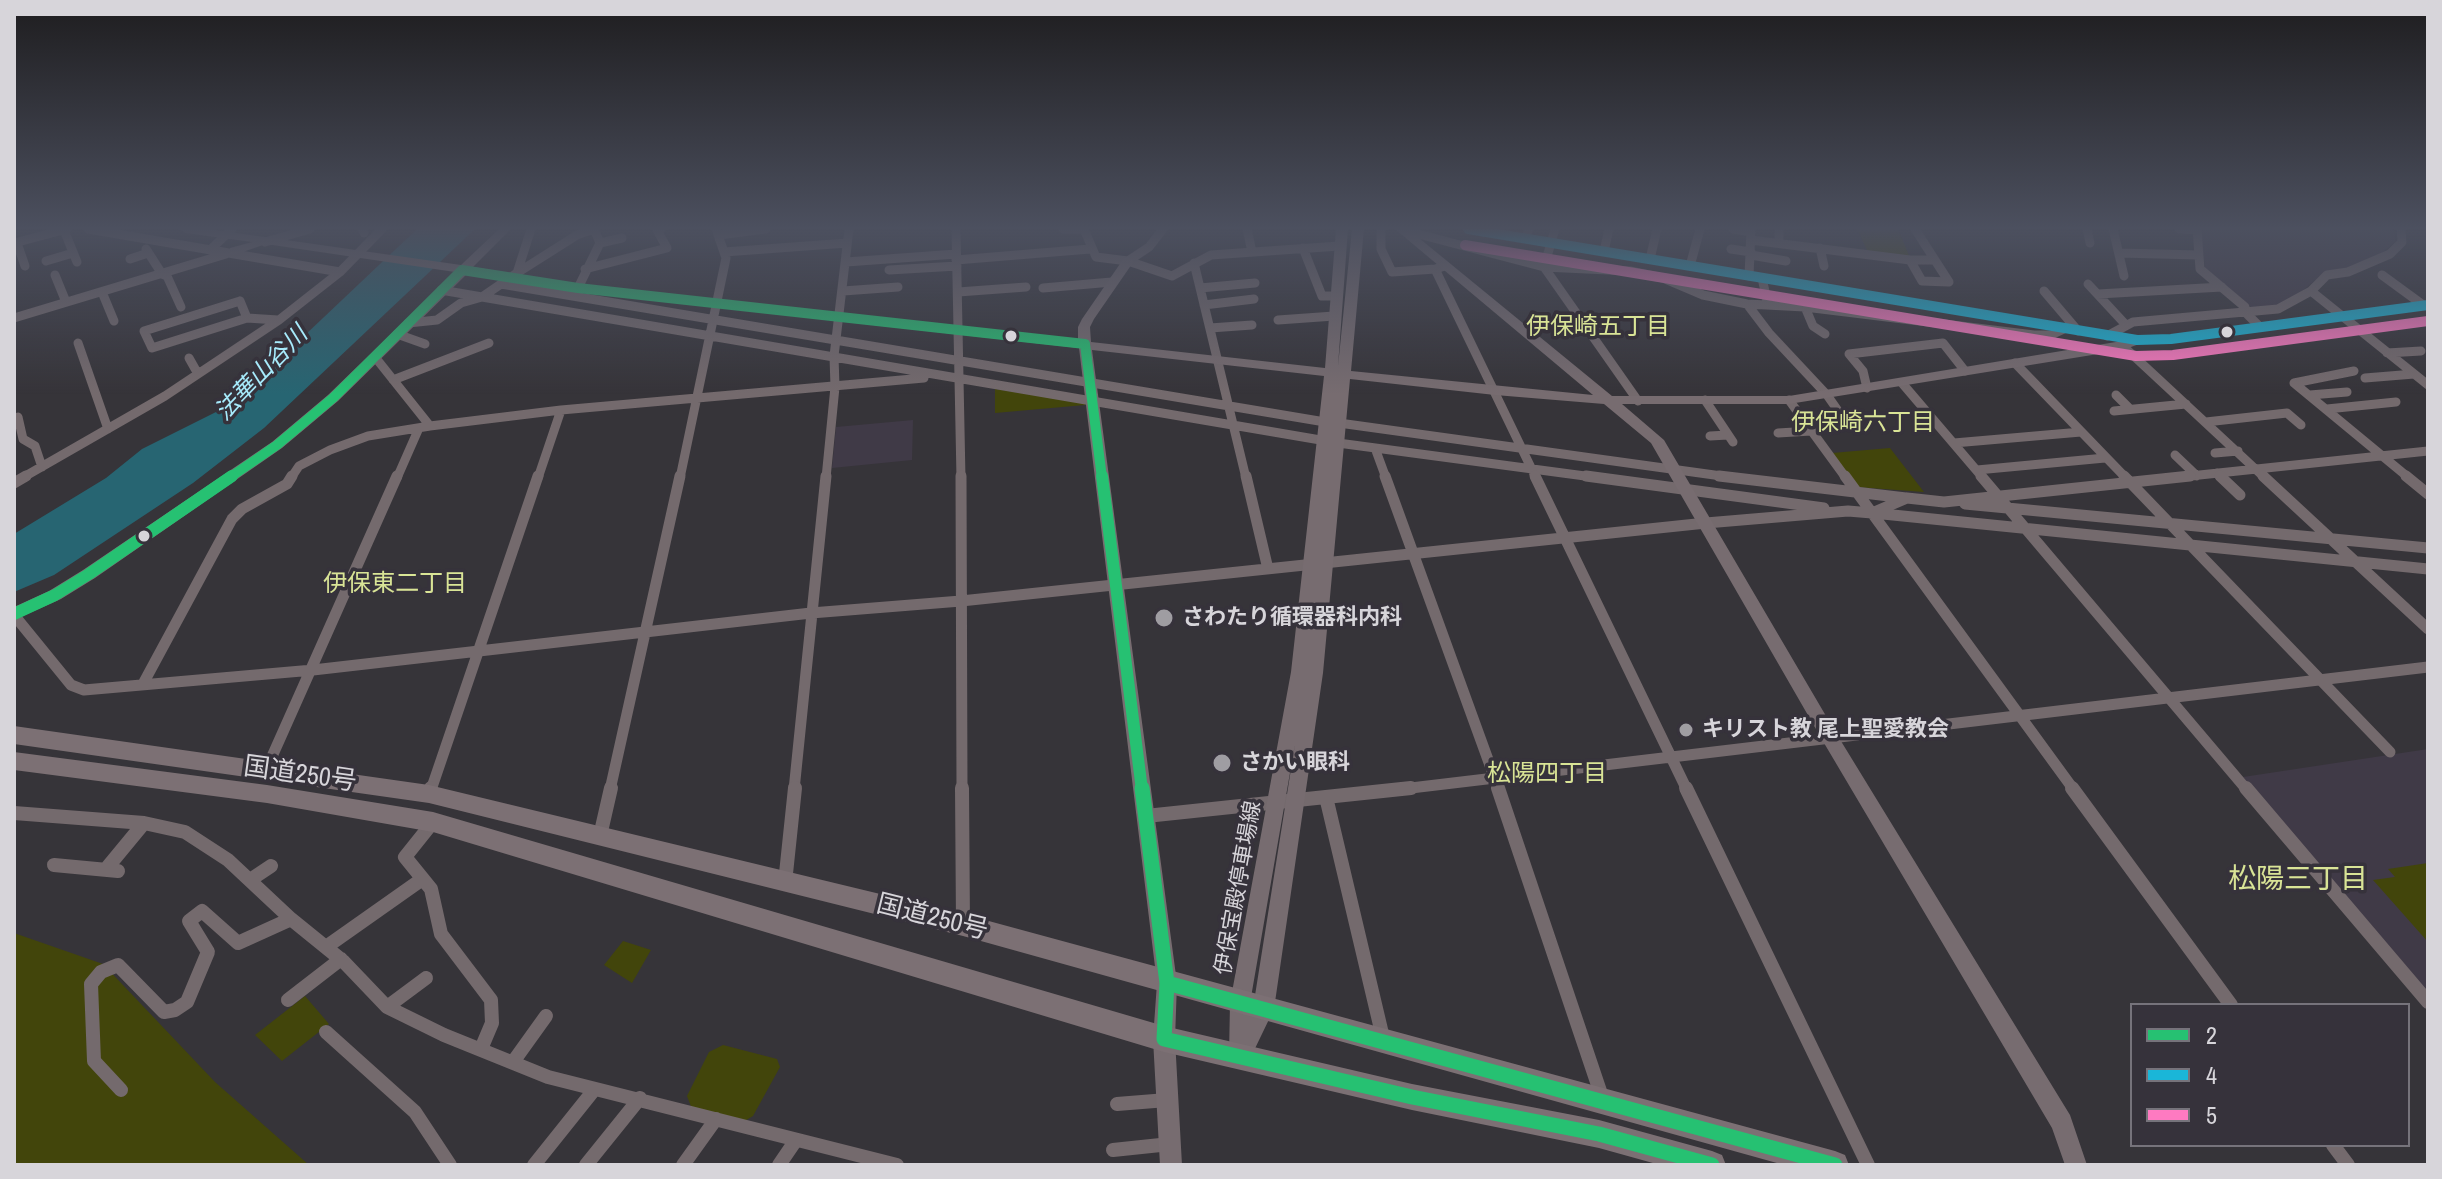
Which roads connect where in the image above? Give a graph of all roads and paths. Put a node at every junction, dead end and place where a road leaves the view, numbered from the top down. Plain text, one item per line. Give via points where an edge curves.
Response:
1 (59, 284) edge
2 (129, 284) edge
3 (170, 284) edge
4 (325, 284) edge
5 (447, 284) edge
6 (501, 284) edge
7 (534, 284) edge
8 (547, 284) edge
9 (579, 284) edge
10 (722, 284) edge
11 (844, 284) edge
12 (958, 284) edge
13 (1088, 284) edge
14 (1111, 284) edge
15 (1199, 284) edge
16 (1317, 284) edge
17 (1337, 284) edge
18 (1350, 284) edge
19 (1447, 284) edge
20 (1461, 284) edge
21 (1556, 284) edge
22 (1677, 284) edge
23 (1759, 284) edge
24 (1797, 284) edge
25 (2088, 284) dead end
26 (2218, 284) edge
27 (2318, 284) edge
28 (2395, 284) edge
29 (1249, 285) dead end
30 (1064, 286) joint
31 (898, 287) dead end
32 (1026, 287) dead end
33 (2222, 287) junction
34 (578, 288) junction
35 (1043, 288) dead end
36 (1200, 288) junction
37 (2182, 289) junction
38 (441, 290) junction
39 (843, 291) junction
40 (2311, 291) junction
41 (102, 292) junction
42 (958, 292) junction
43 (2140, 292) junction
44 (2098, 294) junction
45 (1336, 296) junction
46 (2044, 296) dead end
47 (176, 297) junction
48 (482, 297) junction
49 (1254, 299) dead end
50 (164, 301) dead end
51 (2195, 301) dead end
52 (66, 302) junction
53 (719, 303) junction
54 (1747, 304) junction
55 (2154, 304) dead end
56 (1204, 305) junction
57 (1768, 305) junction
58 (1919, 305) junction
59 (2426, 305) edge
60 (181, 307) dead end
61 (1805, 307) junction
62 (2246, 313) junction
63 (1334, 316) junction
64 (2340, 316) junction
65 (841, 317) junction
66 (14, 318) edge
67 (247, 318) junction
68 (279, 320) junction
69 (714, 320) junction
70 (1278, 320) dead end
71 (114, 321) dead end
72 (1926, 322) junction
73 (1252, 325) dead end
74 (2126, 325) junction
75 (2260, 327) junction
76 (402, 328) junction
77 (1210, 328) junction
78 (2064, 329) junction
79 (958, 330) junction
80 (2078, 331) junction
81 (1825, 334) dead end
82 (2107, 336) junction
83 (711, 338) junction
84 (836, 341) junction
85 (78, 343) dead end
86 (489, 343) dead end
87 (2130, 343) junction
88 (425, 344) dead end
89 (1085, 344) junction
90 (2421, 351) dead end
91 (2387, 353) junction
92 (375, 357) junction
93 (189, 358) dead end
94 (1217, 358) junction
95 (834, 359) junction
96 (959, 362) junction
97 (2015, 363) junction
98 (2342, 366) dead end
99 (1965, 371) junction
100 (2354, 371) junction
101 (1337, 372) junction
102 (198, 374) junction
103 (2414, 374) junction
104 (940, 376) junction
105 (393, 380) junction
106 (960, 380) junction
107 (1902, 383) junction
108 (1090, 384) junction
109 (2428, 385) edge
110 (835, 387) junction
111 (1867, 388) junction
112 (1495, 391) junction
113 (2347, 392) dead end
114 (1827, 395) junction
115 (2116, 395) dead end
116 (2310, 395) junction
117 (697, 398) junction
118 (1610, 400) junction
119 (1705, 400) junction
120 (1789, 400) junction
121 (1638, 401) junction
122 (1092, 403) junction
123 (2186, 404) junction
124 (2390, 405) dead end
125 (1228, 407) junction
126 (2130, 409) junction
127 (2327, 409) junction
128 (561, 410) junction
129 (2114, 411) dead end
130 (14, 418) edge
131 (2206, 422) junction
132 (1332, 423) junction
133 (1848, 425) dead end
134 (2301, 425) dead end
135 (1234, 426) junction
136 (424, 427) junction
137 (108, 429) junction
138 (1811, 431) junction
139 (2081, 432) junction
140 (1778, 433) dead end
141 (1710, 436) dead end
142 (18, 440) edge
143 (1330, 442) junction
144 (1954, 443) junction
145 (1375, 448) junction
146 (2426, 448) edge
147 (1522, 450) junction
148 (2238, 451) junction
149 (2215, 453) dead end
150 (2175, 455) dead end
151 (2384, 457) junction
152 (2105, 458) junction
153 (42, 467) junction
154 (2257, 469) junction
155 (1533, 470) junction
156 (1977, 470) junction
157 (1675, 471) junction
158 (2217, 473) junction
159 (2197, 476) junction
160 (14, 483) edge
161 (2130, 483) junction
162 (1687, 491) junction
163 (1856, 492) junction
164 (2428, 494) edge
165 (1998, 495) junction
166 (2240, 495) dead end
167 (1907, 498) junction
168 (1944, 502) junction
169 (2009, 509) junction
170 (1848, 511) junction
171 (1872, 513) junction
172 (1706, 523) junction
173 (2173, 525) junction
174 (2028, 531) junction
175 (1565, 539) junction
176 (2333, 540) junction
177 (2194, 547) junction
178 (2428, 548) edge
179 (1415, 556) junction
180 (2358, 563) junction
181 (1327, 564) junction
182 (1309, 565) junction
183 (1268, 569) junction
184 (2428, 569) edge
185 (1115, 583) junction
186 (961, 601) junction
187 (811, 613) junction
188 (14, 614) edge
189 (2428, 629) edge
190 (647, 633) junction
191 (479, 650) junction
192 (2428, 667) edge
193 (313, 670) junction
194 (2320, 679) junction
195 (144, 682) junction
196 (2170, 697) junction
197 (2020, 716) junction
198 (14, 735) edge
199 (1830, 738) junction
200 (2390, 752) dead end
201 (1671, 756) junction
202 (14, 761) edge
203 (266, 770) junction
204 (1494, 776) junction
205 (429, 794) junction
206 (1326, 797) junction
207 (1297, 801) junction
208 (1277, 802) junction
209 (14, 813) edge
210 (1146, 816) junction
211 (433, 822) junction
212 (144, 823) junction
213 (600, 836) junction
214 (54, 865) dead end
215 (271, 866) dead end
216 (250, 880) junction
217 (421, 880) junction
218 (785, 883) junction
219 (291, 919) junction
220 (963, 925) junction
221 (326, 947) junction
222 (341, 959) junction
223 (426, 978) dead end
224 (1167, 983) junction
225 (288, 1000) dead end
226 (2428, 1002) edge
227 (2230, 1003) edge
228 (1252, 1006) junction
229 (387, 1007) junction
230 (546, 1016) dead end
231 (326, 1032) dead end
232 (1164, 1039) junction
233 (1384, 1042) junction
234 (481, 1049) junction
235 (1240, 1056) junction
236 (513, 1062) junction
237 (121, 1090) dead end
238 (594, 1090) junction
239 (640, 1098) junction
240 (1167, 1100) junction
241 (1603, 1100) junction
242 (1117, 1104) dead end
243 (716, 1119) junction
244 (796, 1140) junction
245 (2334, 1147) edge
246 (1113, 1150) dead end
247 (1170, 1154) edge
248 (885, 1164) edge
249 (450, 1165) edge
250 (534, 1165) edge
251 (586, 1165) edge
252 (683, 1165) edge
253 (779, 1165) edge
254 (1712, 1165) edge
255 (1835, 1165) edge
256 (1868, 1165) edge
257 (2076, 1165) edge
258 (2348, 1165) edge

1 - 52 street
2 - 41 street
3 - 47 street
4 - 68 street
5 - 38 street
6 - 48 street
7 - 69 street
8 - 34 street
9 - 34 street
10 - 53 street
11 - 39 street
12 - 42 street
13 - 30 street
14 - 89 street via 1084,327
15 - 36 street
16 - 45 street via 1322,296
17 - 45 street, 伊保宝殿停車場線
18 - 101 street, 伊保宝殿停車場線
19 - 112 street
20 - 118 street
21 - 121 street
22 - 54 street
23 - 57 street
24 - 58 street
25 - 44 street
26 - 33 street
27 - 40 street
28 - 59 street
29 - 36 street
30 - 35 street
31 - 39 street
32 - 42 street
33 - 37 street
33 - 62 street
34 - 53 street
36 - 56 street
37 - 43 street
37 - 51 street
38 - 48 street
38 - 76 street
39 - 65 street
40 - 62 street via 2292,304
40 - 64 street
41 - 52 street
41 - 71 street
42 - 79 street
43 - 44 street
43 - 55 street
44 - 74 street
45 - 63 street, 伊保宝殿停車場線
46 - 80 street
47 - 50 street
47 - 60 street
48 - 76 street via 461,303 437,320
48 - 83 street
49 - 56 street
52 - 66 street
53 - 65 street
53 - 69 street
54 - 57 street
54 - 114 street
56 - 77 street
57 - 61 street
58 - 72 street
58 - 78 street
59 - 64 street
61 - 72 street
61 - 81 street via 1813,326
62 - 74 street
62 - 75 street
63 - 70 street
63 - 101 street, 伊保宝殿停車場線
64 - 75 street
64 - 91 street
65 - 79 street
65 - 84 street
67 - 67 street via 240,301 144,331 152,348
67 - 68 street
68 - 102 street
69 - 83 street
69 - 84 street
72 - 78 street via 2034,335
73 - 77 street
74 - 82 street
75 - 87 street
76 - 88 street
76 - 92 street
77 - 94 street
78 - 80 street
79 - 89 street
79 - 96 street
80 - 82 street
82 - 87 street
83 - 95 street
83 - 117 street
84 - 95 street
84 - 96 street
85 - 137 street
86 - 105 street via 463,348
87 - 97 street
87 - 123 street
89 - 94 street
89 - 108 street
90 - 91 street
91 - 103 street
92 - 105 street
92 - 188 street via 277,445 89,574
93 - 102 street
94 - 101 street
94 - 125 street
95 - 104 street
95 - 110 street
96 - 106 street
96 - 108 street
97 - 99 street
97 - 139 street
98 - 100 street
99 - 107 street
99 - 111 street via 1943,343 1849,354 1863,371
100 - 103 street via 2369,382
100 - 116 street via 2294,383
101 - 112 street
101 - 132 street, 伊保宝殿停車場線
102 - 137 street
103 - 109 street
104 - 106 street
104 - 110 street
105 - 136 street
106 - 122 street
106 - 186 street
107 - 111 street
107 - 144 street
108 - 122 street
108 - 125 street
110 - 117 street
110 - 187 street
111 - 114 street
112 - 118 street
112 - 147 street
113 - 116 street
114 - 120 street
114 - 133 street
115 - 126 street
116 - 127 street
117 - 128 street
117 - 190 street
118 - 121 street
118 - 157 street via 1656,438
119 - 120 street
119 - 121 street
119 - 141 street via 1730,438
120 - 138 street
122 - 135 street
122 - 185 street
123 - 126 street
123 - 131 street
124 - 127 street
125 - 132 street
125 - 135 street
126 - 129 street
127 - 151 street
128 - 136 street
128 - 191 street
130 - 142 street via 18,417
131 - 134 street via 2287,413
131 - 148 street
132 - 143 street, 伊保宝殿停車場線
132 - 147 street
135 - 143 street
135 - 183 street
136 - 193 street
136 - 195 street via 368,436 330,450 299,466 287,484 242,509
137 - 153 street
138 - 140 street
138 - 163 street
139 - 144 street
139 - 152 street
142 - 153 street via 35,446
143 - 145 street
143 - 181 street, 伊保宝殿停車場線
143 - 182 street, 伊保宝殿停車場線
144 - 156 street
145 - 155 street
145 - 179 street
146 - 151 street
147 - 155 street
147 - 157 street
148 - 149 street
148 - 154 street
150 - 159 street
151 - 154 street
151 - 164 street
152 - 156 street
152 - 161 street
153 - 160 street
154 - 158 street
154 - 176 street
155 - 162 street
155 - 175 street
156 - 165 street
157 - 162 street
157 - 163 street
158 - 159 street
158 - 166 street
159 - 161 street
161 - 165 street
161 - 173 street
162 - 170 street
162 - 172 street
163 - 167 street
163 - 171 street
165 - 168 street
165 - 169 street
167 - 168 street
167 - 171 street
168 - 169 street
169 - 173 street
169 - 174 street
170 - 171 street
170 - 172 street
171 - 174 street
171 - 197 street
172 - 175 street
172 - 199 street
173 - 176 street
173 - 177 street
174 - 177 street
174 - 196 street
175 - 179 street
175 - 201 street
176 - 178 street
176 - 180 street
177 - 180 street
177 - 194 street
179 - 181 street
179 - 204 street
180 - 184 street
180 - 189 street
181 - 182 street
181 - 207 street, 伊保宝殿停車場線
182 - 183 street
182 - 208 street, 伊保宝殿停車場線 via 1299,672
183 - 185 street
185 - 186 street
185 - 210 street
186 - 187 street
186 - 220 street
187 - 190 street
187 - 218 street
188 - 195 street via 76,688
190 - 191 street
190 - 213 street
191 - 193 street
191 - 205 street
192 - 194 street
193 - 195 street
193 - 203 street
194 - 196 street
194 - 200 street
196 - 197 street
196 - 226 street
197 - 199 street
197 - 227 street
198 - 203 highway, 国道250号
199 - 201 street
199 - 257 street via 2062,1123
201 - 204 street
201 - 256 street
202 - 211 highway, 国道250号
203 - 205 highway, 国道250号
204 - 206 street
204 - 241 street
205 - 213 highway, 国道250号
206 - 207 street
206 - 233 street
207 - 208 street
207 - 228 street, 伊保宝殿停車場線
208 - 210 street
208 - 228 street, 伊保宝殿停車場線
209 - 212 street
210 - 224 street
211 - 217 street via 405,857
211 - 232 highway, 国道250号
212 - 214 street via 112,870
212 - 216 street via 185,832
213 - 218 highway, 国道250号
215 - 216 street
216 - 219 street
217 - 221 street
217 - 234 street via 431,889 441,934 491,1000 492,1023
218 - 220 highway, 国道250号
219 - 221 street
219 - 237 street via 238,943 202,911 189,921 208,952 187,1002 175,1010 164,1012 118,965 101,972 91,984 94,1061
220 - 224 highway, 国道250号
221 - 222 street
222 - 225 street
222 - 229 street
223 - 229 street
224 - 228 highway, 国道250号
224 - 232 street
228 - 233 highway, 国道250号
228 - 235 street, 伊保宝殿停車場線
229 - 234 street
230 - 236 street
231 - 249 street via 415,1112
232 - 235 highway, 国道250号
232 - 240 street
233 - 241 highway, 国道250号
234 - 236 street
235 - 254 highway, 国道250号 via 1599,1134
236 - 238 street
238 - 239 street
238 - 250 street
239 - 243 street
239 - 251 street
240 - 242 street
240 - 247 street
241 - 255 highway, 国道250号
243 - 244 street
243 - 252 street
244 - 248 street
244 - 253 street
245 - 258 street
246 - 247 street

